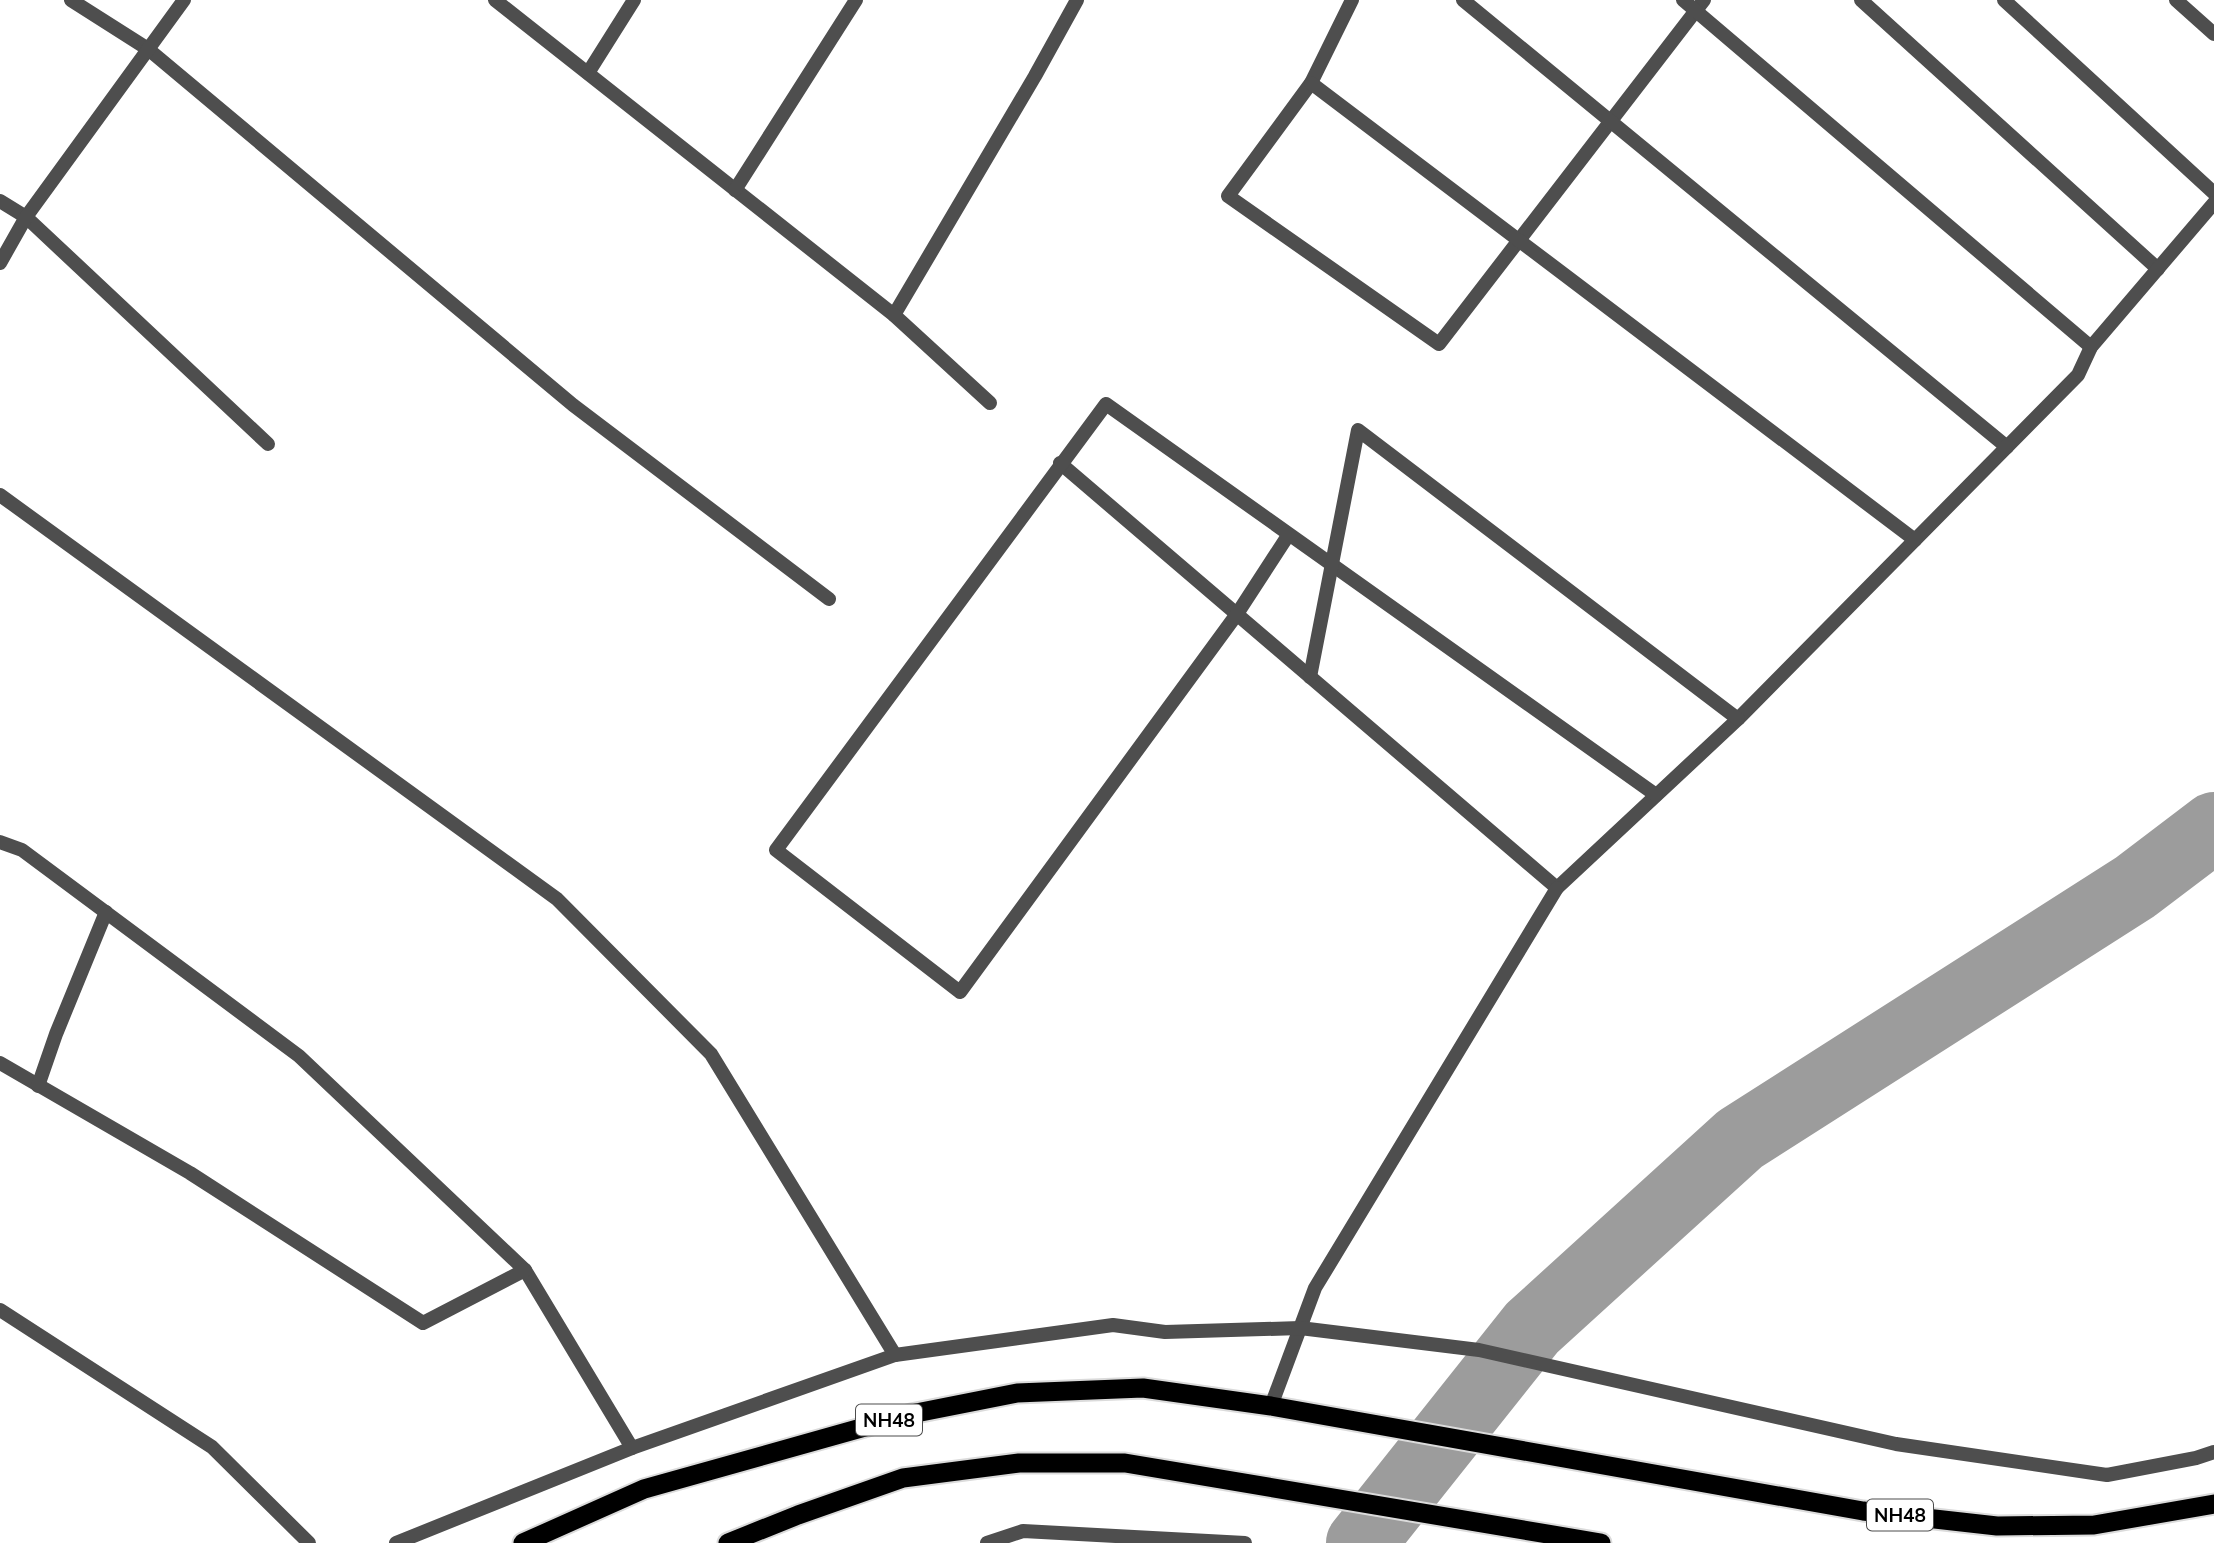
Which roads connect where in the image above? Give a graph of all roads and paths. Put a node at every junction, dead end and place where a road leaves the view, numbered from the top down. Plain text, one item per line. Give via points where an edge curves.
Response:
1 (71, 0) edge
2 (184, 0) edge
3 (495, 0) edge
4 (634, 0) edge
5 (856, 0) edge
6 (1077, 0) edge
7 (1352, 0) edge
8 (1463, 0) edge
9 (1683, 0) edge
10 (1861, 0) edge
11 (2004, 0) edge
12 (2176, 0) edge
13 (1700, 6) edge
14 (2214, 34) edge
15 (148, 49) junction
16 (588, 73) junction
17 (1311, 83) junction
18 (1611, 122) junction
19 (735, 190) junction
20 (2214, 193) edge
21 (0, 201) edge
22 (2214, 203) edge
23 (26, 217) junction
24 (1517, 239) junction
25 (0, 263) edge
26 (2158, 269) junction
27 (894, 315) junction
28 (2091, 347) junction
29 (990, 403) dead end
30 (268, 444) dead end
31 (2007, 447) junction
32 (1060, 463) junction
33 (0, 495) edge
34 (1289, 534) junction
35 (1915, 540) junction
36 (1332, 564) junction
37 (829, 599) dead end
38 (1237, 614) junction
39 (1310, 677) junction
40 (1738, 719) junction
41 (1657, 795) junction
42 (0, 842) edge
43 (1557, 888) junction
44 (106, 912) junction
45 (0, 1063) edge
46 (38, 1086) junction
47 (524, 1270) junction
48 (0, 1310) edge
49 (1300, 1328) junction
50 (895, 1355) junction
51 (1271, 1406) junction
52 (632, 1448) junction
53 (2214, 1452) edge
54 (2214, 1504) edge
55 (309, 1543) edge
56 (396, 1543) edge
57 (523, 1543) edge
58 (728, 1543) edge
59 (987, 1543) edge
60 (1245, 1543) edge
61 (1601, 1543) edge

1 - 15 street
2 - 15 street
3 - 16 street
4 - 16 street
5 - 19 street
6 - 27 street
7 - 17 street
8 - 18 street
9 - 13 street
10 - 26 street
11 - 20 street
12 - 14 street
13 - 18 street
13 - 28 street
15 - 23 street
15 - 37 street via 573,405
16 - 19 street
17 - 24 street
17 - 24 street via 1228,196 1438,344
18 - 24 street
18 - 31 street
19 - 27 street
21 - 23 street
22 - 26 street
23 - 25 street
23 - 30 street
24 - 35 street
26 - 28 street
27 - 29 street
28 - 31 street via 2078,375
31 - 35 street
32 - 34 street via 1106,404
32 - 38 street
32 - 38 street via 776,850 960,992
33 - 50 street via 557,899 711,1054
34 - 36 street
34 - 38 street
35 - 40 street
36 - 39 street
36 - 40 street via 1358,430
36 - 41 street
38 - 39 street
39 - 43 street
40 - 41 street
41 - 43 street
42 - 44 street via 22,849
43 - 49 street via 1315,1288
44 - 46 street
44 - 47 street via 299,1056
45 - 46 street
46 - 47 street via 190,1173 423,1323
47 - 52 street
48 - 55 street via 212,1447
49 - 50 street via 1165,1332 1113,1325
49 - 51 street
49 - 53 street via 1479,1350 1896,1444 2107,1475
50 - 52 street
51 - 54 highway, NH48 via 1863,1511 1997,1526 2094,1525
51 - 57 highway, NH48 via 1143,1388 1017,1393 911,1414 644,1489
52 - 56 street
58 - 61 highway via 903,1478 1019,1464 1125,1463
59 - 60 street via 1023,1531

